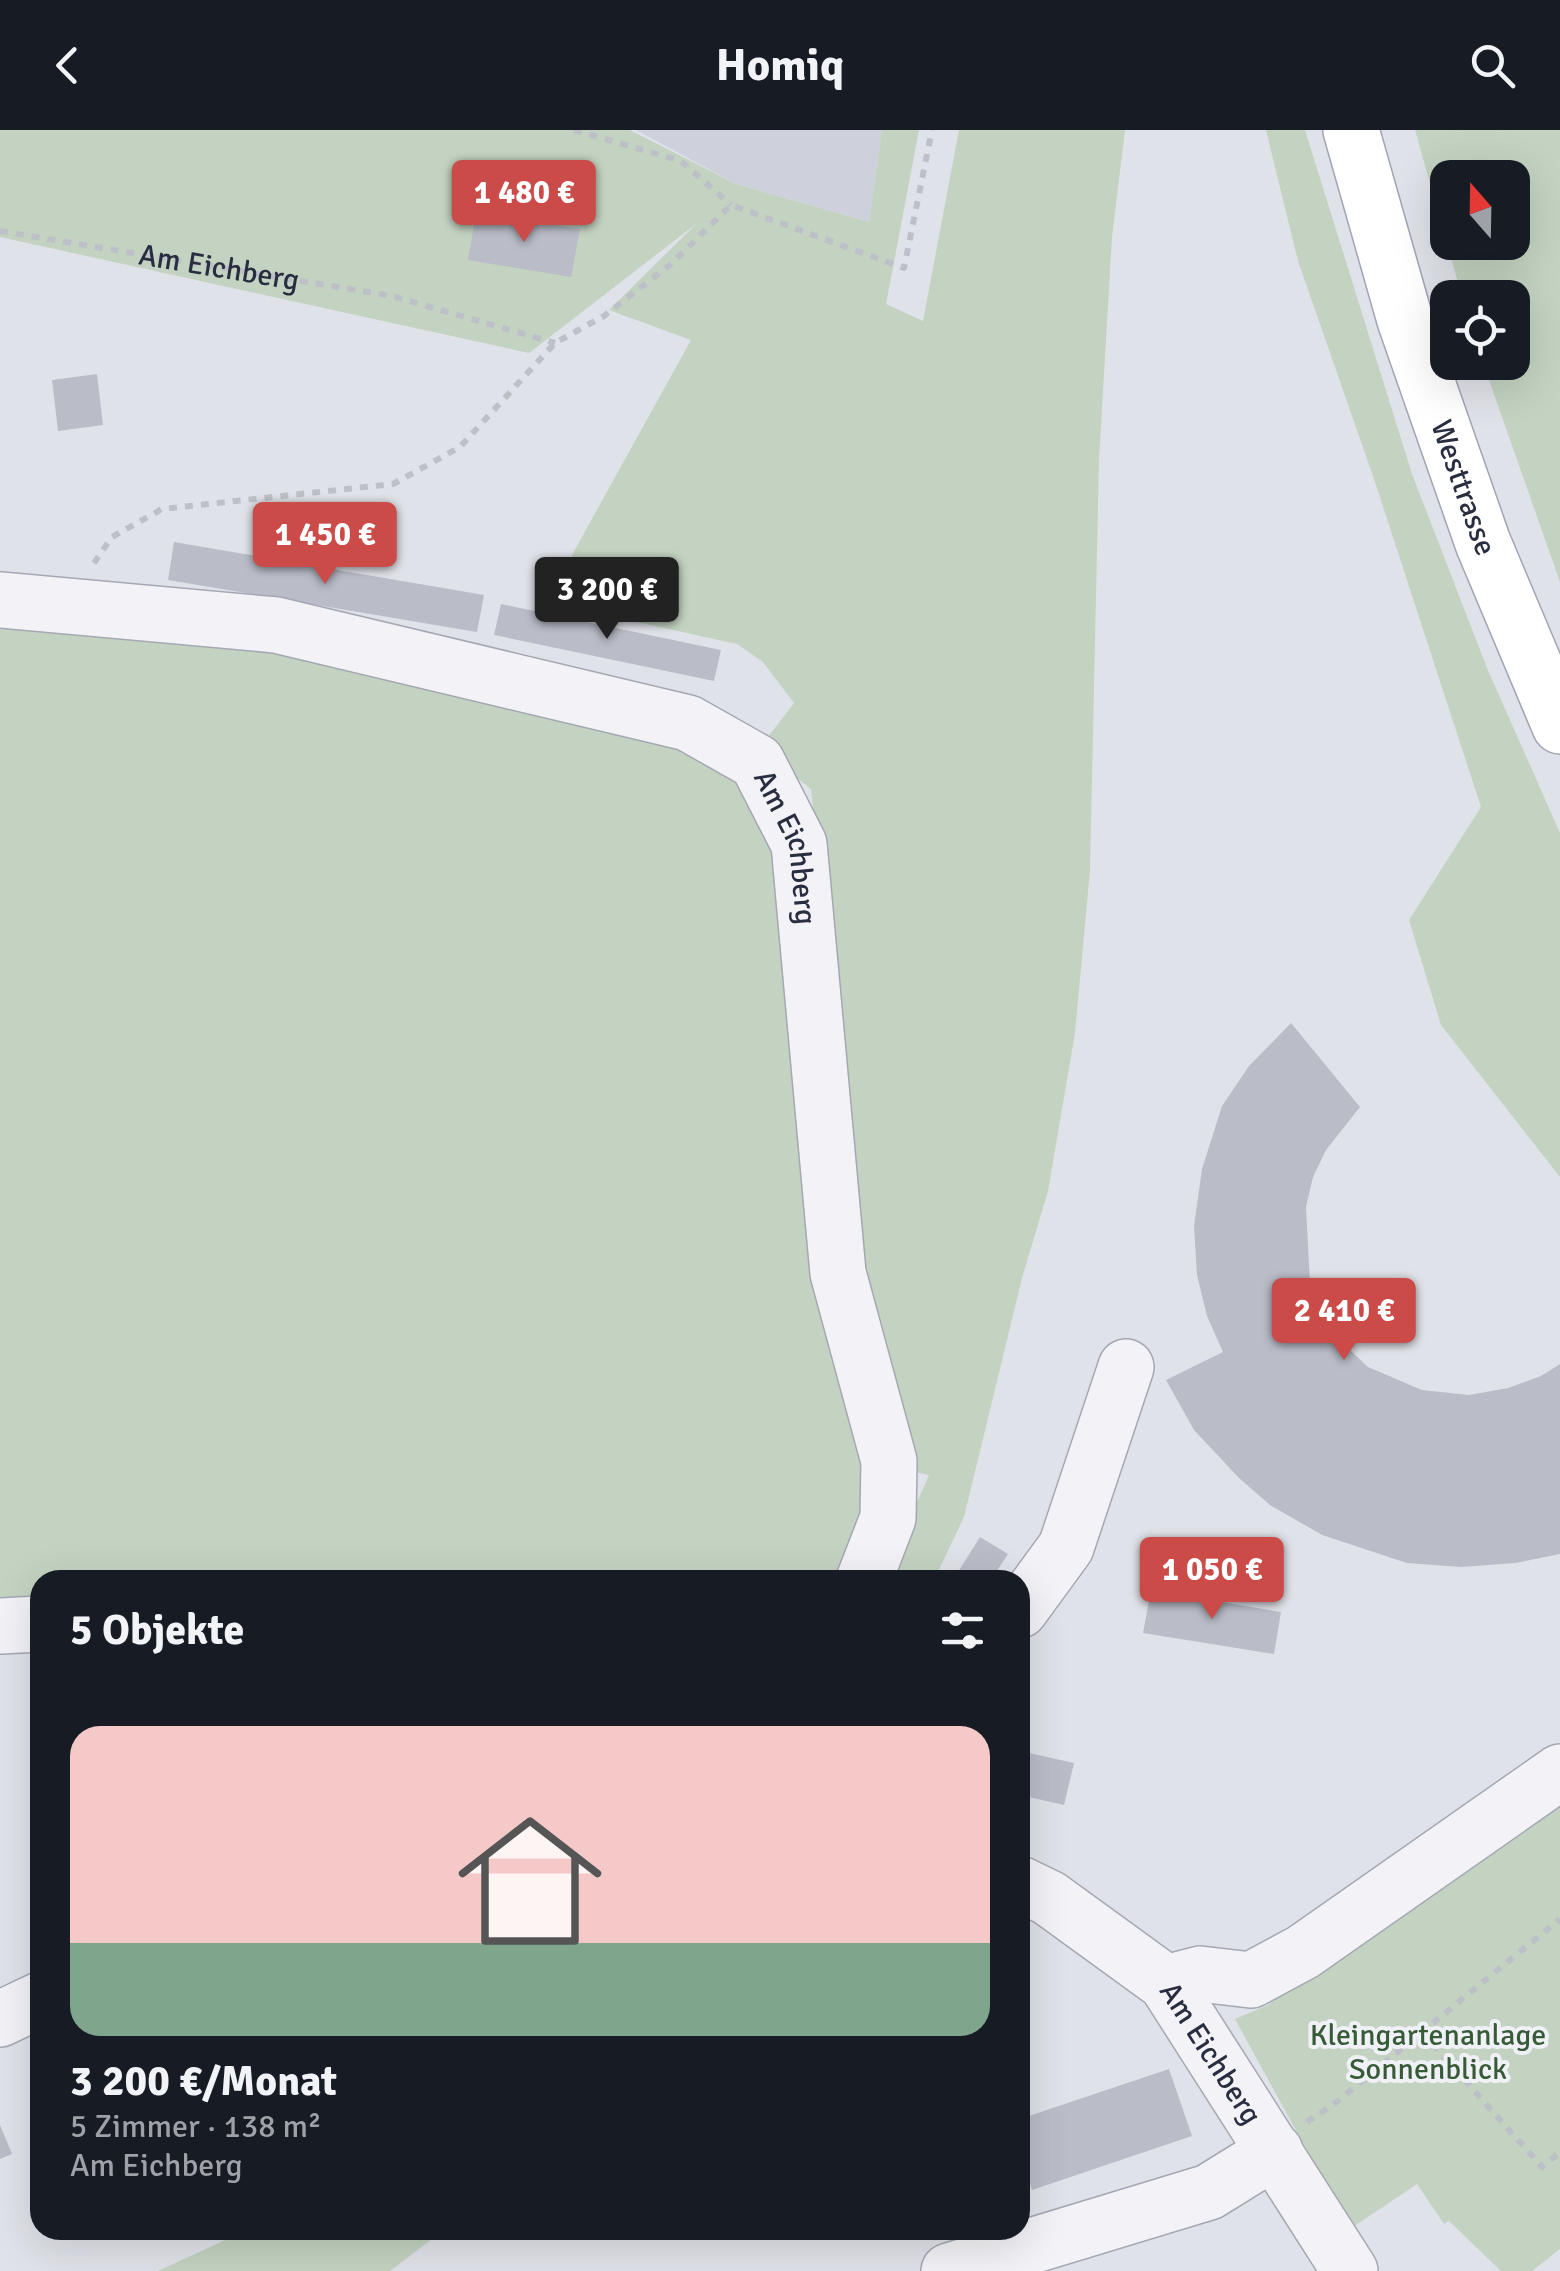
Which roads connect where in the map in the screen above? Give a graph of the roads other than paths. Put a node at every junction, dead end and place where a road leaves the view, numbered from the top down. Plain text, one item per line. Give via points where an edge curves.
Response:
1 (1351, 130) edge
2 (0, 600) edge
3 (1560, 726) edge
4 (1126, 1367) dead end
5 (868, 1570) edge
6 (1030, 1596) edge
7 (30, 1624) edge
8 (0, 1626) edge
9 (1560, 1772) edge
10 (1030, 1889) edge
11 (1166, 1982) junction
12 (30, 2005) edge
13 (0, 2019) edge
14 (1276, 2150) junction
15 (949, 2271) edge
16 (1350, 2271) edge

1 - 3 main road, Westtrasse via 1405,320 1483,543
2 - 5 street, Am Eichberg via 276,626 688,724 758,762 800,844 838,1273 890,1461 888,1518
4 - 6 street via 1066,1547
7 - 8 street
9 - 11 street via 1304,1952 1251,1980 1200,1974
10 - 11 street, Am Eichberg
11 - 14 street, Am Eichberg
12 - 13 street
14 - 15 street via 1210,2192
14 - 16 street, Am Eichberg

